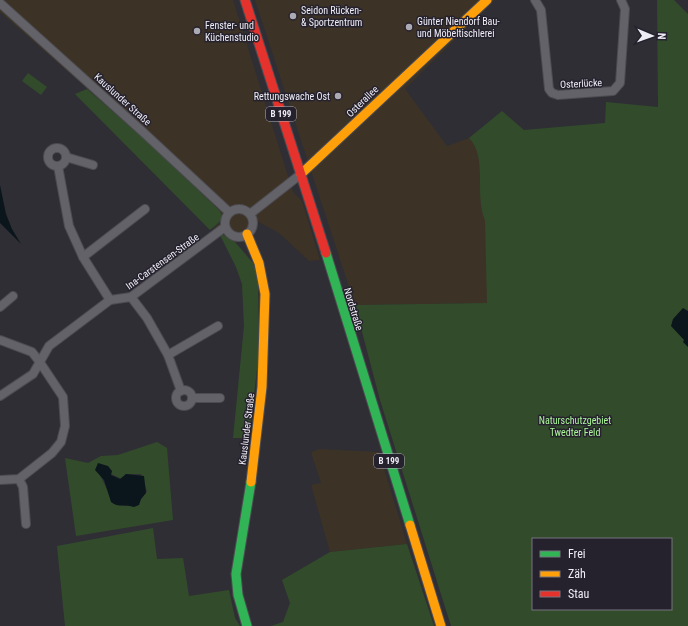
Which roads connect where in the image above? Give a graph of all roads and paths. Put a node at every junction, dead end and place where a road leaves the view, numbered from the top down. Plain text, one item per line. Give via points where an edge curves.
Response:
1 (244, 0) edge
2 (487, 0) edge
3 (535, 0) edge
4 (621, 0) edge
5 (0, 3) edge
6 (66, 157) junction
7 (93, 165) dead end
8 (58, 166) junction
9 (301, 174) junction
10 (145, 209) dead end
11 (229, 212) junction
12 (250, 214) junction
13 (225, 227) junction
14 (247, 234) junction
15 (83, 257) junction
16 (13, 296) dead end
17 (131, 297) junction
18 (110, 300) junction
19 (0, 307) edge
20 (218, 326) dead end
21 (0, 340) edge
22 (168, 355) junction
23 (39, 361) junction
24 (181, 390) junction
25 (0, 396) edge
26 (192, 398) junction
27 (220, 398) dead end
28 (19, 479) junction
29 (0, 480) edge
30 (26, 524) dead end
31 (247, 626) edge
32 (441, 626) edge

1 - 9 main road, Nordstraße / B 199
2 - 9 main road, Osterallee
3 - 4 street, Osterlücke via 541,10 549,89 558,95 613,91 618,87 625,9
5 - 11 street, Kauslunder Straße
6 - 7 street
6 - 8 street via 63,164
6 - 8 street via 57,149 49,153 50,163
8 - 15 street via 69,226
9 - 12 street, Osterallee
9 - 32 main road, Nordstraße / B 199
10 - 15 street
11 - 12 street via 242,209
11 - 13 street
12 - 14 street via 253,223
13 - 14 street via 234,236
13 - 17 street, Ina-Carstensen-Straße
14 - 31 main road, Kauslunder Straße via 259,263 265,294 262,387 236,574 238,595
15 - 18 street
16 - 19 street
17 - 18 street, Ina-Carstensen-Straße
17 - 22 street via 147,318
18 - 23 street, Ina-Carstensen-Straße via 49,346
20 - 22 street
21 - 23 street via 32,352
22 - 24 street
23 - 25 street, Ina-Carstensen-Straße via 33,374
23 - 28 street via 63,397 64,434 52,453
24 - 26 street via 188,391
24 - 26 street via 176,397 179,405 187,406
26 - 27 street
28 - 29 street
28 - 30 street via 23,487

